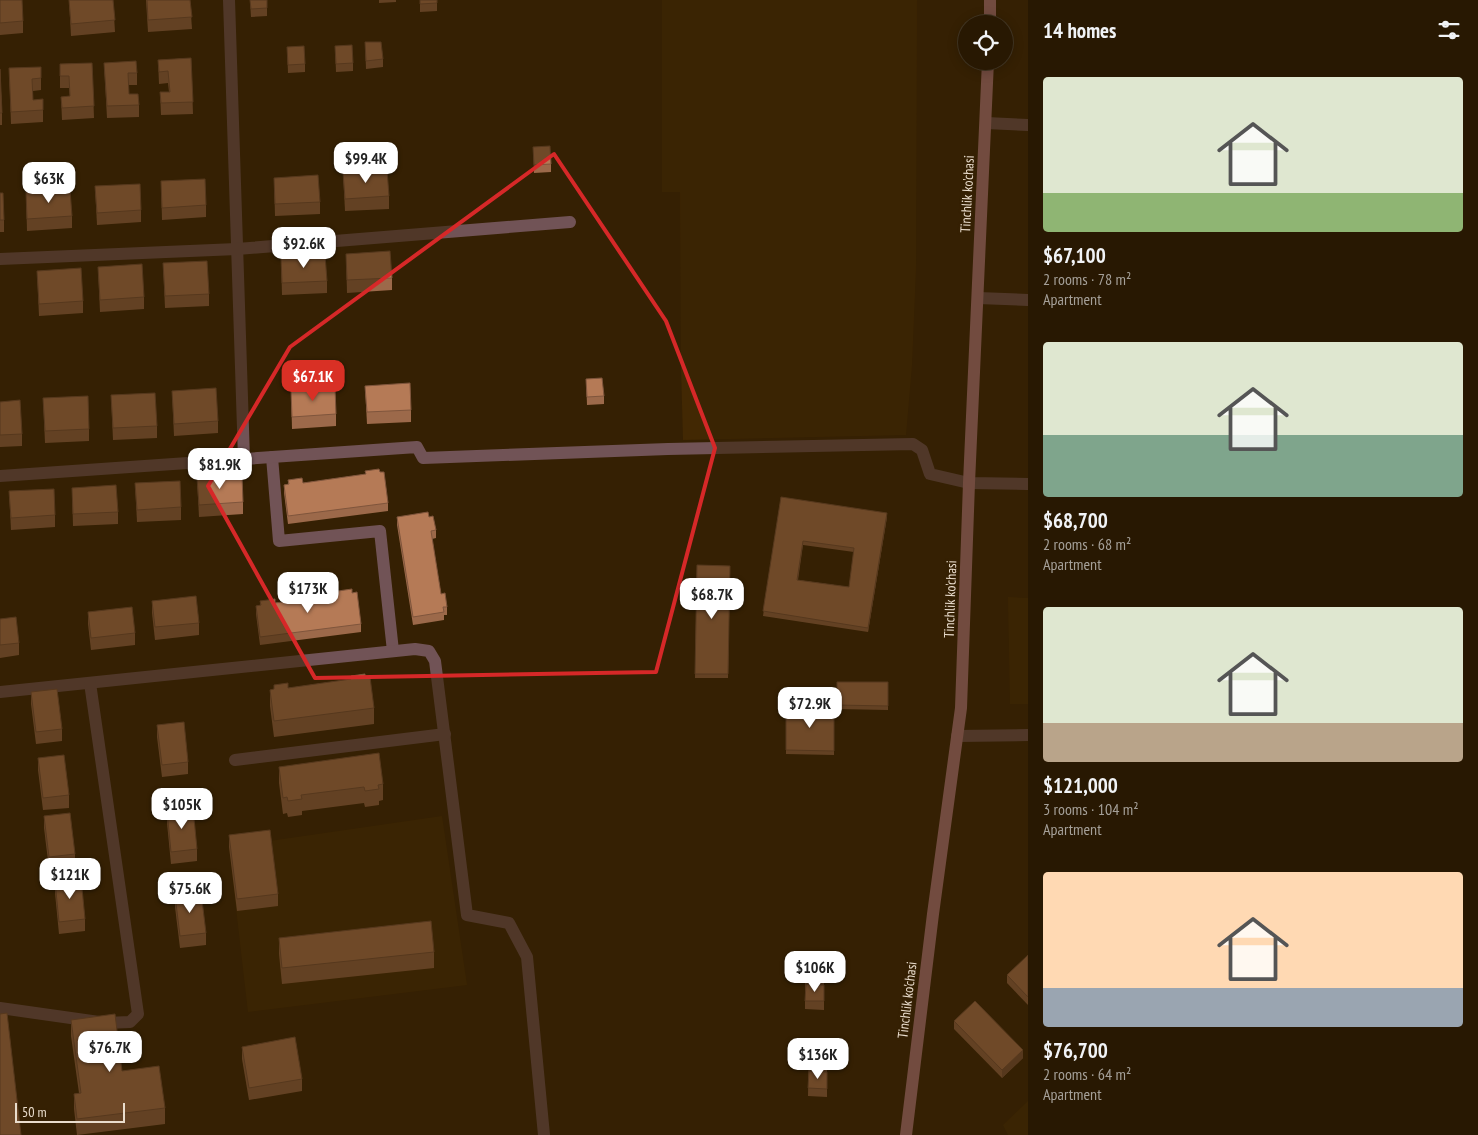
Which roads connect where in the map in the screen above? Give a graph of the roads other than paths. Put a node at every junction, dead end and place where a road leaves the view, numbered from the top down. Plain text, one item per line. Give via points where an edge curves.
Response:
1 (230, 0) edge
2 (990, 0) edge
3 (990, 15) edge
4 (988, 70) edge
5 (986, 123) junction
6 (1028, 125) edge
7 (570, 222) dead end
8 (237, 249) junction
9 (0, 259) edge
10 (978, 298) junction
11 (1028, 300) edge
12 (272, 457) junction
13 (244, 459) junction
14 (0, 476) edge
15 (969, 483) junction
16 (1028, 484) edge
17 (394, 651) junction
18 (90, 683) junction
19 (0, 692) edge
20 (445, 734) junction
21 (1028, 735) edge
22 (957, 736) junction
23 (235, 760) dead end
24 (0, 1008) edge
25 (544, 1135) edge
26 (906, 1135) edge

1 - 8 street
2 - 3 main road
4 - 5 main road, Tinchlik ko'chasi
5 - 6 street
5 - 10 main road, Tinchlik ko'chasi
7 - 8 street
8 - 9 street
8 - 13 street
10 - 11 street
10 - 15 main road, Tinchlik ko'chasi
12 - 13 street
12 - 15 street via 417,446 423,458 913,444 922,450 930,474
12 - 17 street via 278,541 380,531
13 - 14 street
15 - 16 street
15 - 22 main road, Tinchlik ko'chasi via 961,708
17 - 18 street
17 - 20 street via 429,651 435,661
18 - 19 street
18 - 24 street via 138,1014 130,1022 106,1023
20 - 23 street
20 - 25 street via 467,915 509,923 527,957
21 - 22 street
22 - 26 main road, Tinchlik ko'chasi

